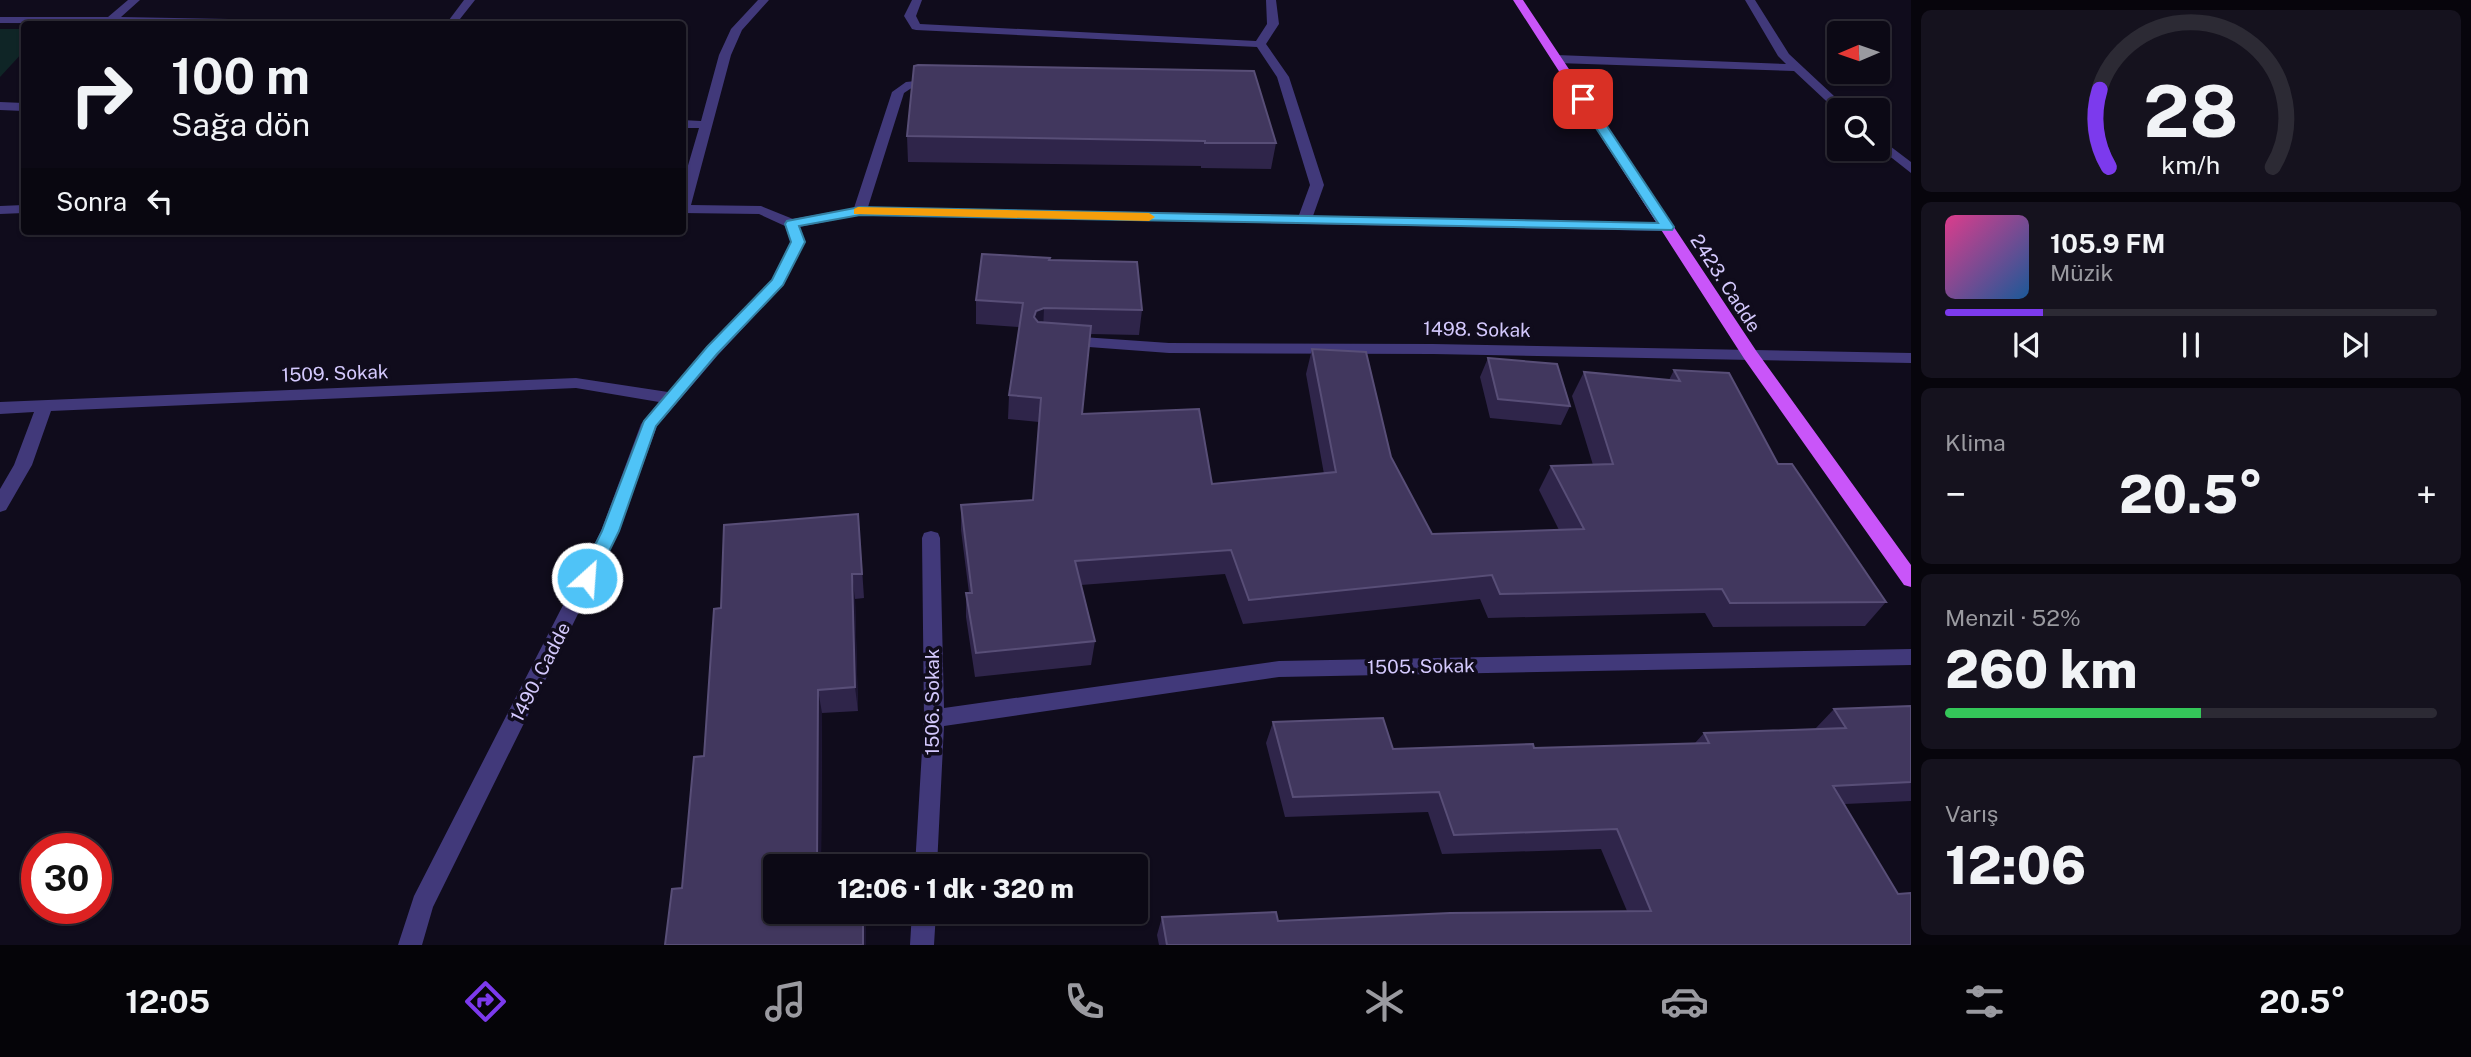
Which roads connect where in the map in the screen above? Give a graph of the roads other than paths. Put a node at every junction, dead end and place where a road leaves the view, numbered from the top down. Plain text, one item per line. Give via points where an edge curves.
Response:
1 (135, 0) edge
2 (470, 0) edge
3 (764, 0) edge
4 (917, 0) edge
5 (1271, 0) edge
6 (1518, 0) edge
7 (1750, 0) edge
8 (0, 20) edge
9 (110, 21) junction
10 (261, 21) edge
11 (453, 21) edge
12 (1260, 44) junction
13 (1557, 59) junction
14 (1797, 68) junction
15 (943, 83) edge
16 (1830, 98) edge
17 (0, 106) edge
18 (21, 107) edge
19 (686, 124) edge
20 (708, 125) junction
21 (1890, 151) edge
22 (1911, 169) edge
23 (686, 195) edge
24 (21, 209) edge
25 (686, 209) edge
26 (0, 210) edge
27 (860, 211) junction
28 (1304, 220) junction
29 (791, 224) junction
30 (1667, 227) junction
31 (1056, 341) edge
32 (1751, 356) junction
33 (1911, 358) edge
34 (671, 398) junction
35 (45, 406) junction
36 (0, 408) edge
37 (0, 505) edge
38 (931, 538) dead end
39 (1911, 580) edge
40 (1911, 657) edge
41 (934, 718) junction
42 (927, 854) edge
43 (923, 924) edge
44 (410, 945) edge
45 (922, 945) edge

1 - 9 street
2 - 11 street
3 - 20 street via 737,29 725,55
4 - 12 street via 910,16 916,27
5 - 12 street via 1273,24
6 - 13 main road, 2423. Cadde
7 - 14 street via 1784,56
8 - 9 street
9 - 10 street
12 - 28 street via 1283,77 1317,185
13 - 14 street
13 - 30 main road, 2423. Cadde
14 - 16 street
15 - 27 street via 903,86 898,92
17 - 18 street
19 - 20 street
20 - 23 street
21 - 22 street
24 - 26 street
25 - 29 street via 761,210
27 - 28 street
27 - 29 street
28 - 30 street
29 - 34 street, 1490. Cadde via 798,242 778,282
30 - 32 main road, 2423. Cadde
31 - 32 street, 1498. Sokak via 1169,348
32 - 33 street, 1498. Sokak
32 - 39 main road, 2423. Cadde
34 - 35 street, 1509. Sokak via 576,383
34 - 44 street, 1490. Cadde via 649,424 610,531 422,904
35 - 36 street, 1509. Sokak
35 - 37 street via 23,465
38 - 41 street, 1506. Sokak
40 - 41 street, 1505. Sokak via 1279,669
41 - 42 street, 1506. Sokak
43 - 45 street

